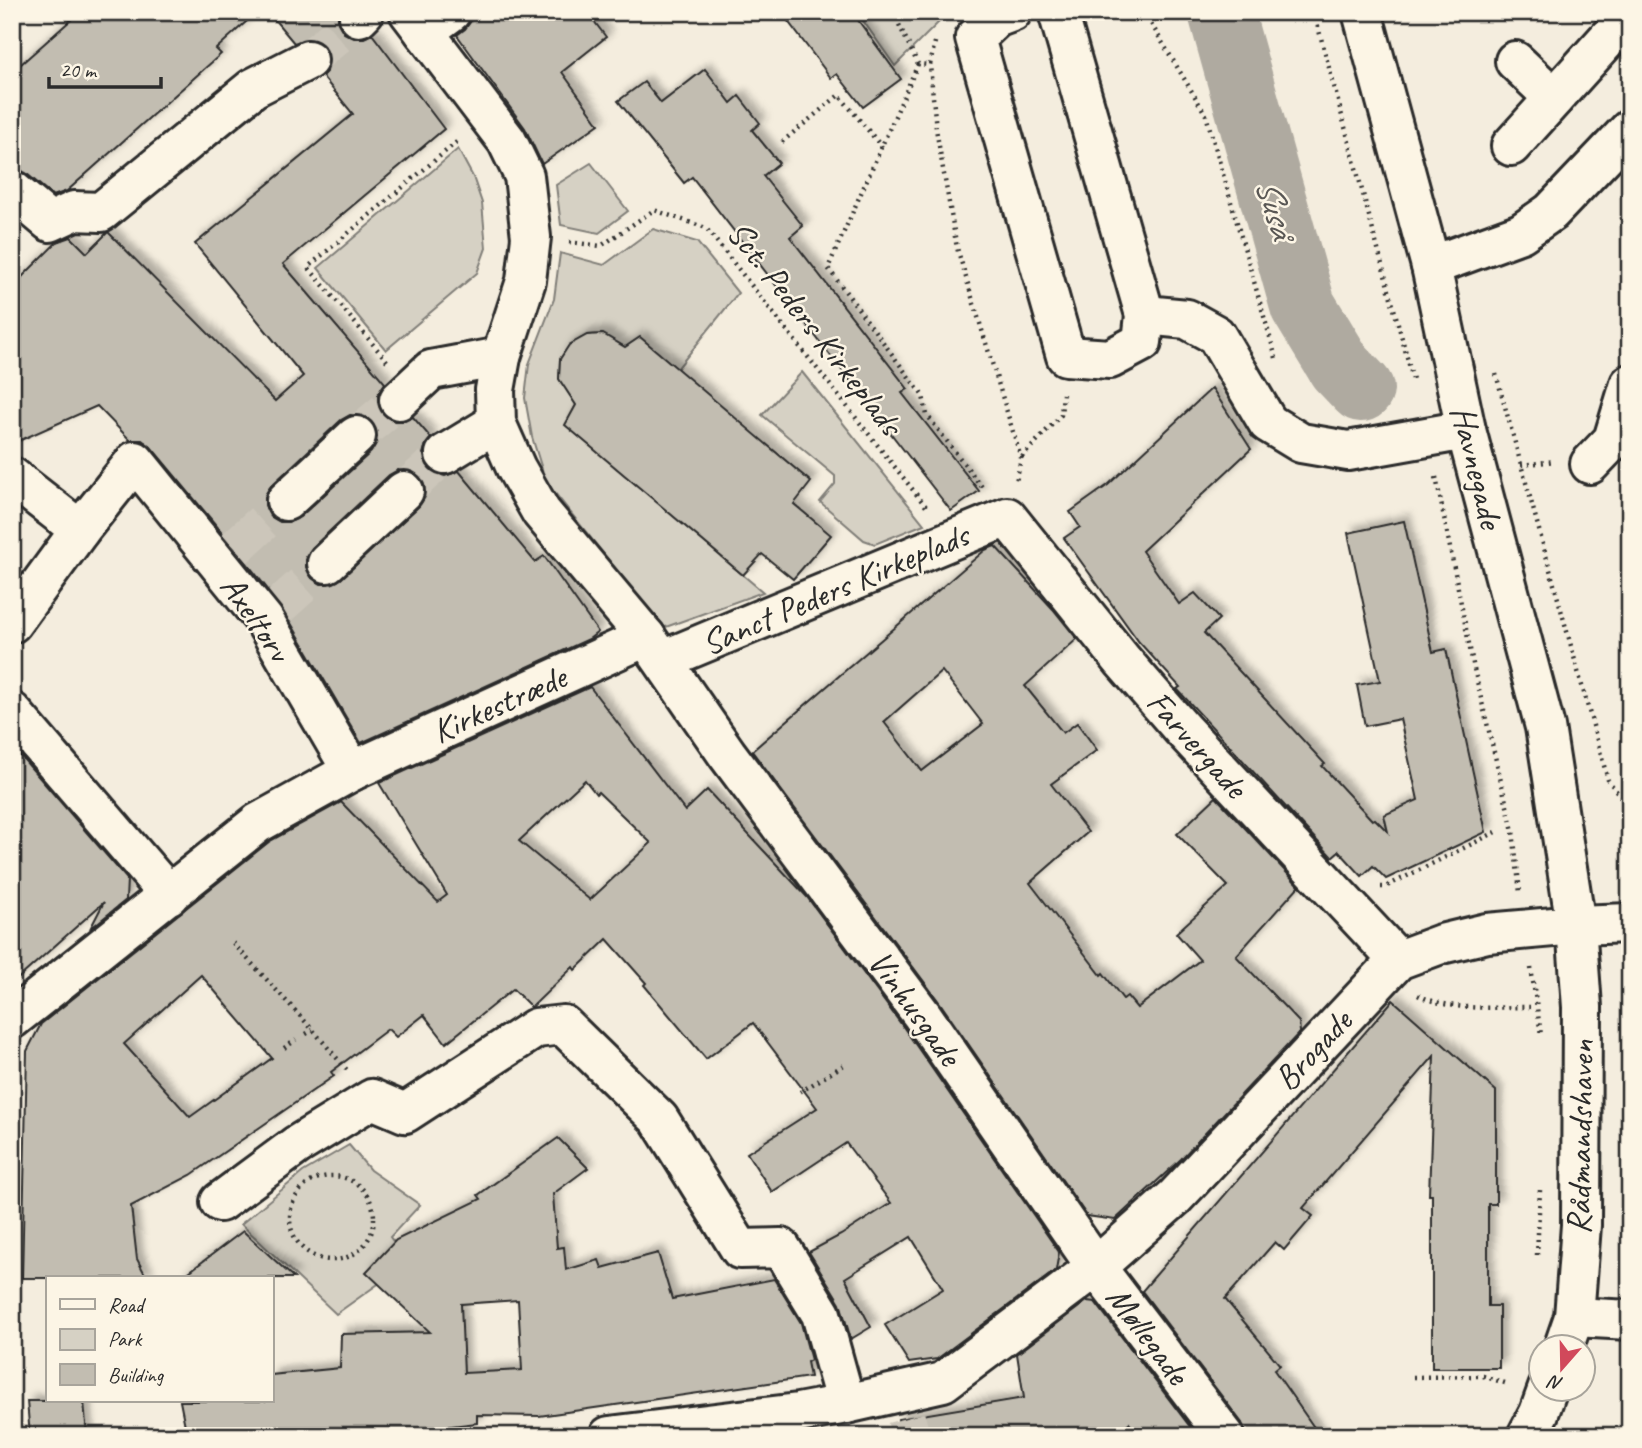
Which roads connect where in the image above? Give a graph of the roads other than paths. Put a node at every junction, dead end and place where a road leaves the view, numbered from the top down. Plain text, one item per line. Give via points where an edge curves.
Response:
1 (1012, 12) edge
2 (1058, 12) edge
3 (1362, 12) edge
4 (1617, 18) edge
5 (428, 19) edge
6 (308, 60) tunnel mouth
7 (1515, 61) dead end
8 (1553, 98) junction
9 (1630, 129) edge
10 (1511, 146) dead end
11 (12, 190) edge
12 (1431, 266) junction
13 (1145, 316) junction
14 (501, 357) junction
15 (1630, 384) edge
16 (405, 394) tunnel mouth
17 (496, 423) junction
18 (1466, 430) junction
19 (356, 436) tunnel mouth
20 (445, 454) tunnel mouth
21 (1575, 462) road end
22 (12, 477) edge
23 (404, 491) tunnel mouth
24 (286, 501) tunnel mouth
25 (1007, 517) joint
26 (80, 530) junction
27 (327, 563) tunnel mouth
28 (12, 623) edge
29 (654, 649) junction
30 (12, 712) edge
31 (727, 754) joint
32 (352, 771) junction
33 (169, 895) junction
34 (1630, 923) edge
35 (1576, 925) junction
36 (1398, 960) junction
37 (12, 1019) edge
38 (220, 1202) dead end
39 (1096, 1267) junction
40 (1630, 1320) edge
41 (1569, 1332) edge
42 (1543, 1402) edge
43 (846, 1404) junction
44 (609, 1436) edge
45 (1225, 1436) edge
46 (1527, 1436) edge

1 - 13 street via 996,18 975,38 1066,356 1110,359 1142,342
2 - 13 street
3 - 12 street, Havnegade
4 - 8 street
5 - 14 street, Sanct Peders Kirkeplads via 507,141 524,176 531,237 526,281
6 - 11 street via 253,88 101,212 74,211 50,222
7 - 8 street
8 - 10 street
9 - 12 street via 1551,212 1521,233
12 - 18 street, Havnegade
13 - 18 street via 1187,319 1216,335 1268,423 1300,443 1348,451
14 - 16 street via 431,370
14 - 17 street, Sanct Peders Kirkeplads
15 - 21 street via 1613,440
17 - 20 street
17 - 29 street, Sanct Peders Kirkeplads via 541,512
18 - 35 street, Havnegade via 1545,727
19 - 24 street
22 - 26 street
23 - 27 street
25 - 29 street, Sanct Peders Kirkeplads
25 - 36 street, Farvergade via 1181,729
26 - 28 street, Axeltorv
26 - 32 street, Axeltorv via 135,461 227,556 270,615
29 - 31 street, Sanct Peders Kirkeplads
29 - 32 street, Kirkestræde
30 - 33 street
31 - 39 street, Vinhusgade via 922,1015
32 - 33 street via 258,823
33 - 37 street
34 - 35 street, Brogade
35 - 36 street, Brogade via 1487,933
35 - 41 street, Rådmandshaven via 1582,1007 1581,1212
36 - 39 street, Brogade via 1175,1197
38 - 43 street via 296,1146 372,1099 405,1113 536,1028 563,1025 659,1119 740,1249 781,1248 821,1314
39 - 43 street, Brogade via 943,1382 901,1406
39 - 45 street, Møllegade
40 - 41 street
42 - 46 street
43 - 44 street, Brogade

